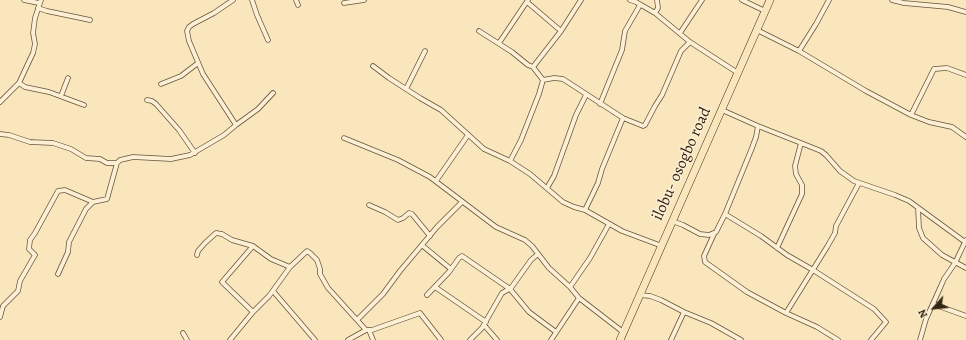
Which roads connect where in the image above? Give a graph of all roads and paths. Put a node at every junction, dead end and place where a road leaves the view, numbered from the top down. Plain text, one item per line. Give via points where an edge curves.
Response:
1 (24, 0) edge
2 (233, 0) edge
3 (252, 0) edge
4 (296, 0) edge
5 (364, 0) edge
6 (581, 0) edge
7 (630, 0) edge
8 (657, 0) edge
9 (661, 0) edge
10 (702, 0) edge
11 (742, 0) edge
12 (770, 0) edge
13 (829, 0) edge
14 (892, 0) edge
15 (40, 1) edge
16 (528, 1) edge
17 (344, 3) edge
18 (298, 5) dead end
19 (640, 5) junction
20 (658, 5) junction
21 (38, 8) junction
22 (765, 11) junction
23 (966, 12) edge
24 (655, 13) junction
25 (90, 20) dead end
26 (757, 30) junction
27 (479, 31) dead end
28 (561, 31) junction
29 (680, 33) junction
30 (268, 40) dead end
31 (690, 42) junction
32 (499, 43) junction
33 (425, 51) dead end
34 (798, 51) junction
35 (198, 63) junction
36 (373, 66) dead end
37 (533, 67) junction
38 (739, 73) junction
39 (966, 75) edge
40 (68, 78) dead end
41 (543, 80) junction
42 (20, 83) junction
43 (161, 84) dead end
44 (406, 90) junction
45 (273, 94) dead end
46 (586, 95) junction
47 (61, 96) junction
48 (147, 100) dead end
49 (0, 102) edge
50 (600, 104) junction
51 (84, 105) dead end
52 (722, 110) junction
53 (911, 115) junction
54 (623, 118) junction
55 (236, 125) junction
56 (758, 126) junction
57 (0, 134) edge
58 (468, 135) junction
59 (965, 135) edge
60 (344, 138) dead end
61 (801, 143) junction
62 (195, 153) junction
63 (510, 160) junction
64 (117, 163) junction
65 (436, 181) junction
66 (859, 183) junction
67 (547, 188) junction
68 (93, 202) junction
69 (462, 202) junction
70 (369, 205) dead end
71 (918, 208) junction
72 (585, 210) junction
73 (725, 214) junction
74 (672, 221) junction
75 (609, 224) junction
76 (714, 234) junction
77 (430, 236) junction
78 (966, 241) edge
79 (253, 246) junction
80 (423, 246) junction
81 (662, 246) junction
82 (777, 248) junction
83 (538, 254) junction
84 (197, 255) dead end
85 (955, 263) junction
86 (290, 267) junction
87 (966, 268) edge
88 (451, 269) junction
89 (813, 270) junction
90 (58, 274) dead end
91 (435, 287) junction
92 (570, 287) junction
93 (510, 289) junction
94 (273, 291) junction
95 (427, 294) dead end
96 (640, 295) junction
97 (579, 298) junction
98 (933, 304) junction
99 (253, 312) junction
100 (684, 312) junction
101 (786, 313) junction
102 (966, 316) edge
103 (0, 317) edge
104 (357, 320) junction
105 (485, 324) junction
106 (368, 330) junction
107 (556, 332) junction
108 (623, 332) junction
109 (182, 333) dead end
110 (234, 336) junction
111 (187, 340) edge
112 (230, 340) edge
113 (238, 340) edge
114 (315, 340) edge
115 (348, 340) edge
116 (373, 340) edge
117 (441, 340) edge
118 (470, 340) edge
119 (497, 340) edge
120 (551, 340) edge
121 (620, 340) edge
122 (671, 340) edge
123 (741, 340) edge
124 (838, 340) edge
125 (871, 340) edge
126 (920, 340) edge

1 - 15 street
2 - 35 street via 188,29 188,37
3 - 30 street
4 - 18 street
5 - 17 street
6 - 28 street
7 - 19 street
8 - 20 street
9 - 20 street
10 - 29 street
11 - 22 street
12 - 22 main road, ilobu- osogbo road
13 - 34 street
14 - 23 street via 948,7
15 - 21 street
16 - 28 street
16 - 32 street
19 - 24 street
19 - 50 street via 625,31 622,50
20 - 24 street
21 - 25 street
21 - 42 street via 33,33 35,48
22 - 26 main road, ilobu- osogbo road
24 - 29 street
26 - 34 street
26 - 38 main road, ilobu- osogbo road
27 - 32 street
28 - 37 street
29 - 31 street
31 - 38 street
31 - 54 street via 681,51 645,125
32 - 37 street
33 - 44 street
34 - 53 street via 866,92
35 - 43 street via 181,76
35 - 55 street
36 - 44 street
37 - 41 street
38 - 52 main road, ilobu- osogbo road
39 - 53 street via 947,68 934,69
40 - 47 street
41 - 46 street via 563,79
41 - 63 street via 521,140
42 - 47 street via 25,87
42 - 49 street
44 - 58 street via 441,110
45 - 55 street
46 - 50 street
46 - 67 street
47 - 51 street
48 - 62 street via 156,104
50 - 54 street
52 - 56 street
52 - 74 main road, ilobu- osogbo road
53 - 59 street via 952,127
54 - 72 street
55 - 62 street
56 - 61 street
56 - 73 street via 754,143
57 - 64 street via 30,142 53,143 86,158
58 - 63 street via 484,149
58 - 65 street
60 - 65 street via 398,160
61 - 66 street via 826,155 840,171
61 - 82 street via 795,166 802,185 802,194
62 - 64 street via 171,159 124,158
63 - 67 street
64 - 68 street via 107,199
65 - 69 street
66 - 71 street via 895,195
66 - 89 street via 836,226 835,233
67 - 72 street via 563,202
68 - 90 street via 86,209 69,242 68,252
68 - 103 street via 65,190 58,191 30,240 28,249 35,255 20,281 18,291 3,306
69 - 77 street
69 - 83 street via 496,227 525,240
70 - 77 street via 398,220 408,213 412,214
71 - 78 street
71 - 85 street via 918,228 922,238
72 - 75 street
73 - 76 street
73 - 82 street
74 - 76 street via 700,234
74 - 81 main road, ilobu- osogbo road
75 - 81 street via 636,238
75 - 92 street
76 - 101 street via 704,256 705,262 747,292
77 - 80 street
78 - 85 street
79 - 84 street via 216,233 204,243
79 - 86 street via 271,259
79 - 99 street via 222,282
80 - 88 street
80 - 104 street via 383,294
81 - 96 main road, ilobu- osogbo road
82 - 89 street
83 - 92 street
83 - 93 street
85 - 87 street
85 - 98 street via 944,279
86 - 94 street
86 - 104 street via 307,251 310,253 317,260 320,274 328,288
88 - 91 street
88 - 93 street via 462,256
89 - 101 street
89 - 125 street via 866,303 886,322
91 - 95 street
91 - 105 street
92 - 97 street
93 - 105 street via 500,297
93 - 107 street via 529,312
94 - 99 street
94 - 114 street
96 - 100 street via 661,300
96 - 108 main road, ilobu- osogbo road
97 - 107 street
97 - 108 street
98 - 102 street
98 - 126 street
99 - 110 street
100 - 122 street
100 - 123 street via 711,323
101 - 124 street
104 - 106 street
105 - 118 street
105 - 119 street
106 - 115 street
106 - 116 street
106 - 117 street via 420,313
107 - 120 street
108 - 121 main road, ilobu- osogbo road
109 - 111 street
110 - 112 street
110 - 113 street

